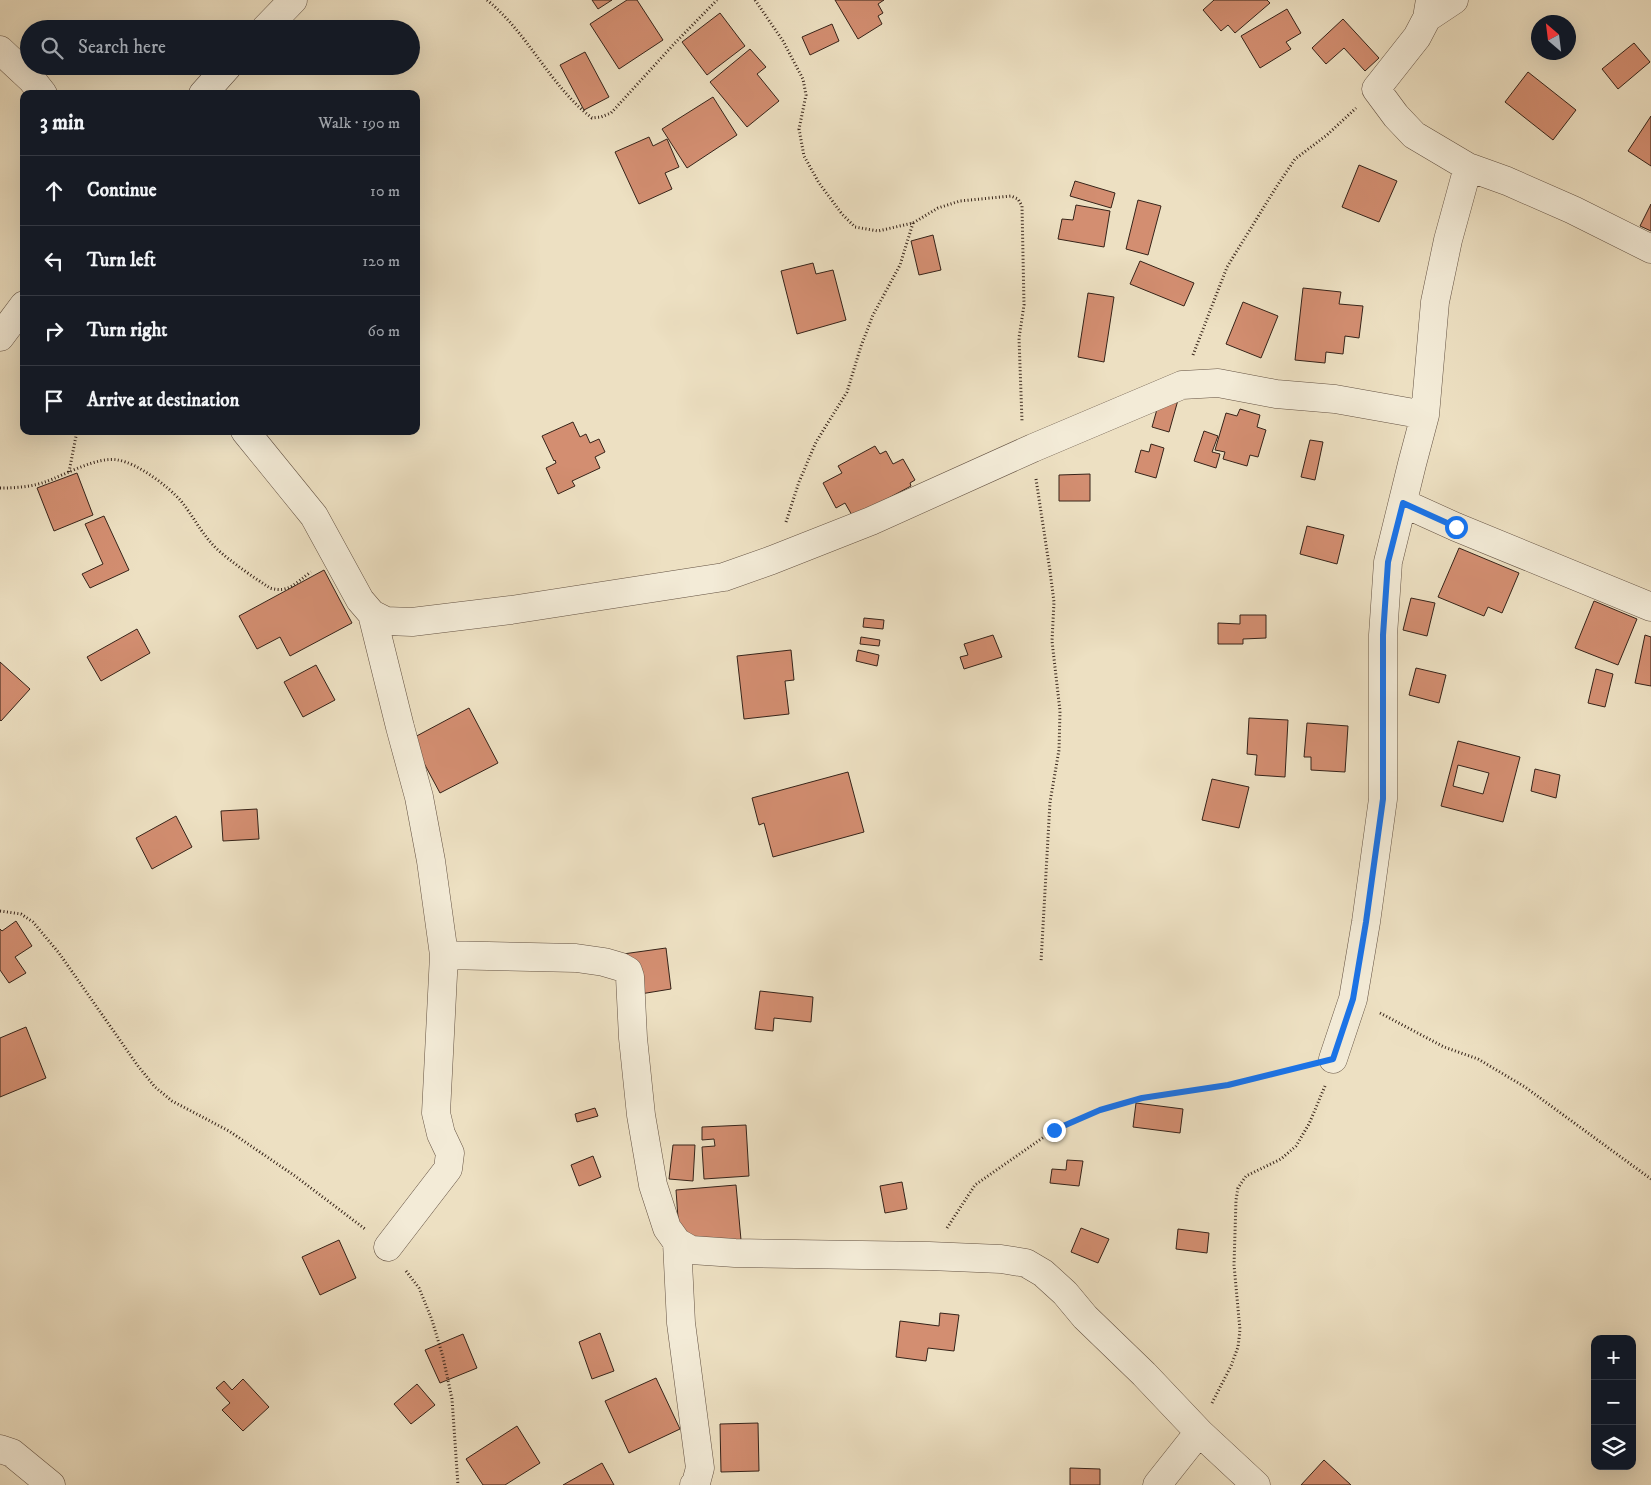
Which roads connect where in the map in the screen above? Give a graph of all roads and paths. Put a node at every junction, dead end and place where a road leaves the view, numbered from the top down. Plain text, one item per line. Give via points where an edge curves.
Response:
1 (293, 0) edge
2 (487, 0) edge
3 (717, 0) edge
4 (755, 0) edge
5 (1454, 0) edge
6 (1428, 9) edge
7 (274, 20) edge
8 (0, 50) edge
9 (20, 69) edge
10 (27, 75) edge
11 (220, 75) edge
12 (1376, 89) junction
13 (40, 90) edge
14 (207, 90) edge
15 (1468, 167) junction
16 (913, 223) junction
17 (1651, 250) edge
18 (20, 310) edge
19 (0, 337) edge
20 (1182, 384) junction
21 (1425, 415) junction
22 (76, 435) edge
23 (248, 435) edge
24 (1028, 451) junction
25 (69, 472) junction
26 (0, 488) edge
27 (1403, 503) junction
28 (335, 552) junction
29 (772, 560) junction
30 (1651, 607) edge
31 (372, 614) junction
32 (0, 911) edge
33 (444, 955) junction
34 (1041, 962) dead end
35 (1353, 999) junction
36 (1333, 1059) junction
37 (1651, 1179) edge
38 (677, 1242) junction
39 (388, 1247) junction
40 (929, 1256) junction
41 (1199, 1432) junction
42 (0, 1448) edge
43 (51, 1485) edge
44 (458, 1485) edge
45 (694, 1485) edge
46 (1157, 1485) edge
47 (1256, 1485) edge

1 - 7 street
2 - 3 path via 513,24 567,95 592,118 611,113
4 - 16 path via 783,41 803,79 806,95 799,129 804,156 819,183 855,227 878,231
5 - 6 street
6 - 12 street via 1417,37
8 - 9 street
10 - 13 street
11 - 14 street
12 - 15 street via 1414,135
12 - 20 path via 1327,135 1295,159 1275,188 1227,267
15 - 17 street via 1574,210
15 - 21 street via 1435,302
16 - 24 path via 938,208 960,201 1012,196 1022,206 1024,305 1019,338
16 - 29 path via 900,265 873,315 847,392 816,442 799,482
18 - 19 street
20 - 21 street via 1218,383
20 - 24 street
21 - 27 street
22 - 25 path
23 - 28 street via 314,516
24 - 29 street via 871,521
24 - 34 path via 1042,511 1054,602 1052,642 1060,711 1059,750 1050,802
25 - 26 path via 44,482
25 - 28 path via 96,462 118,459 140,468 181,502 218,550 266,585 280,591 288,589
27 - 30 street
27 - 35 street via 1388,562 1383,635 1383,799
28 - 31 street via 360,600
29 - 31 street via 724,577 511,610 412,622 386,621
31 - 33 street via 419,797
32 - 39 path via 20,914 33,922 155,1087 172,1101 229,1130
33 - 38 street via 576,958 604,962 628,971 641,1115 653,1186 667,1228
33 - 39 street via 436,1113 450,1153 448,1170
35 - 36 street
35 - 37 path via 1444,1047 1478,1059 1517,1082
36 - 40 path via 1228,1085 1142,1098 1100,1110 1054,1130 975,1185
36 - 41 path via 1324,1089 1296,1146 1280,1159 1246,1176 1238,1188 1234,1265 1240,1330 1238,1347
38 - 40 street via 691,1250 735,1253
38 - 45 street via 681,1323 700,1468
39 - 44 path via 419,1288 443,1357 452,1399
40 - 41 street via 1001,1259 1026,1263 1043,1273
41 - 46 street
41 - 47 street
42 - 43 street via 12,1453

